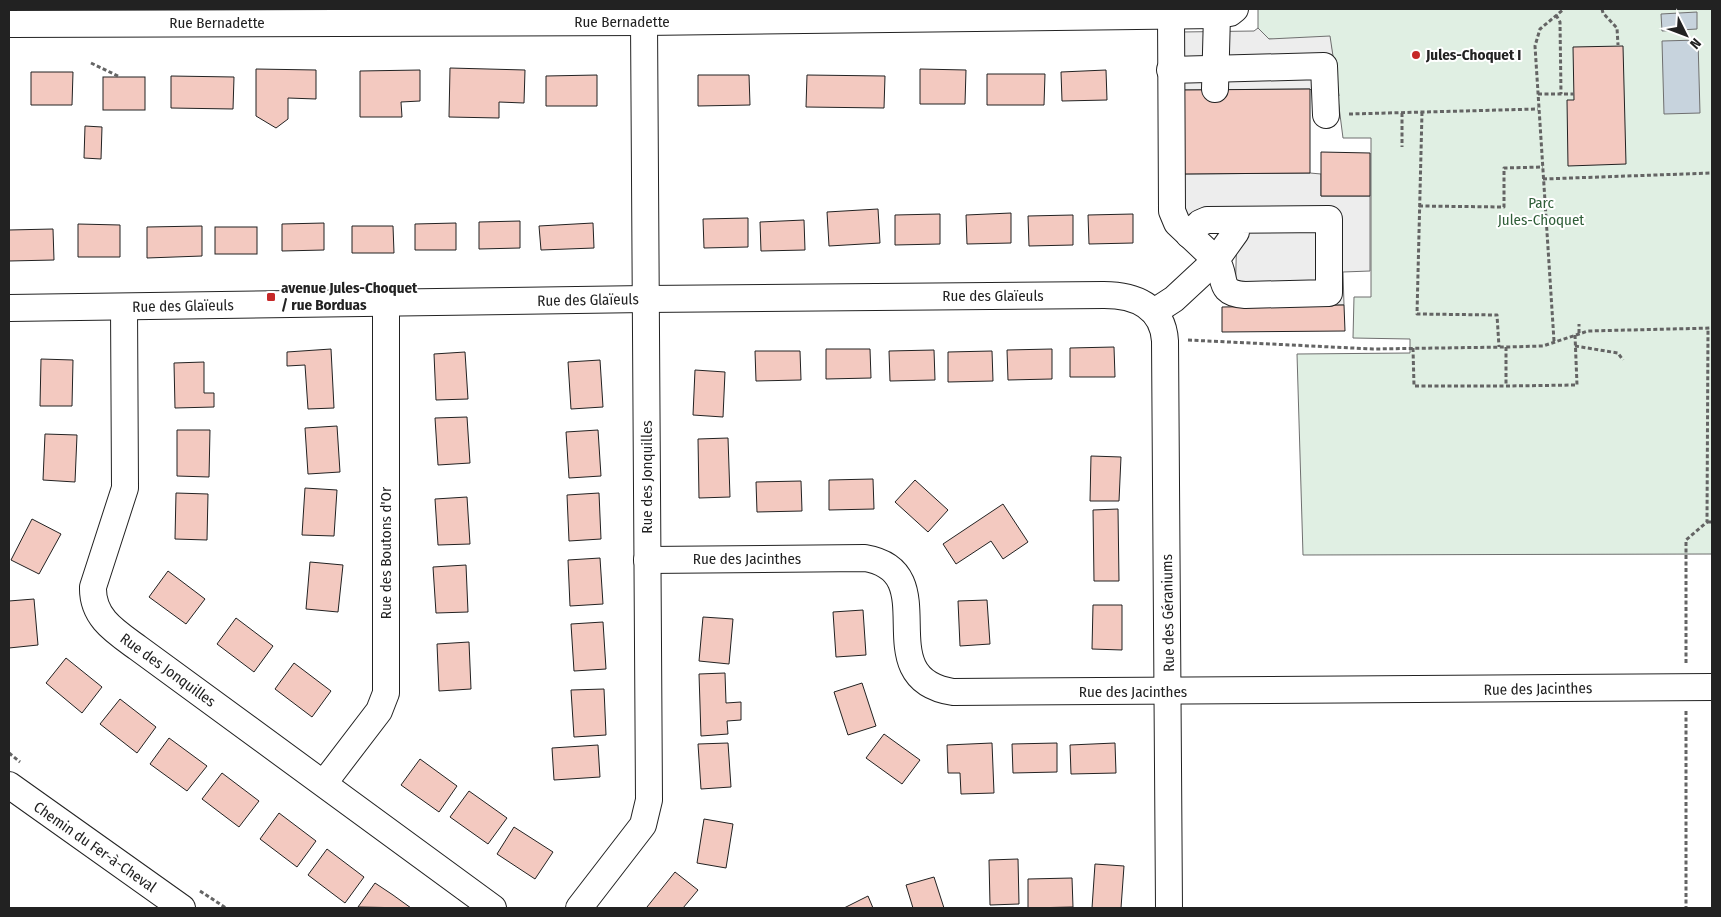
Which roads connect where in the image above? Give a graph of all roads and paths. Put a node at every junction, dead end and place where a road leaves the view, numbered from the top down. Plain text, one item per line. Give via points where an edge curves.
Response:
1 (1564, 9) edge
2 (1602, 9) edge
3 (1229, 11) edge
4 (1172, 15) junction
5 (1556, 15) junction
6 (644, 22) junction
7 (9, 24) edge
8 (1618, 46) dead end
9 (91, 63) dead end
10 (1170, 70) junction
11 (120, 77) dead end
12 (1216, 79) junction
13 (1538, 94) junction
14 (1561, 94) junction
15 (1574, 94) dead end
16 (1538, 109) junction
17 (1422, 112) junction
18 (1402, 113) junction
19 (1336, 114) joint
20 (1402, 146) dead end
21 (1542, 168) junction
22 (1712, 173) edge
23 (1543, 179) junction
24 (1419, 206) junction
25 (1237, 220) junction
26 (1188, 235) junction
27 (1216, 260) junction
28 (645, 299) junction
29 (386, 304) junction
30 (124, 307) junction
31 (9, 308) edge
32 (1157, 316) junction
33 (1579, 324) dead end
34 (1710, 328) edge
35 (1577, 334) junction
36 (1182, 340) dead end
37 (1554, 341) junction
38 (1708, 344) junction
39 (1575, 346) junction
40 (1499, 347) junction
41 (1506, 347) junction
42 (1413, 348) junction
43 (1712, 348) edge
44 (1623, 360) dead end
45 (1712, 377) edge
46 (1707, 380) junction
47 (1506, 386) junction
48 (1707, 522) junction
49 (1712, 522) edge
50 (647, 560) junction
51 (1686, 670) dead end
52 (1712, 686) edge
53 (1168, 692) junction
54 (1686, 704) dead end
55 (324, 783) junction
56 (9, 785) edge
57 (182, 908) edge
58 (493, 908) edge
59 (579, 908) edge
60 (1170, 908) edge
61 (1686, 908) edge

1 - 5 path
2 - 8 path via 1617,28
3 - 4 street, Rue Bernadette
3 - 12 street
4 - 6 street, Rue Bernadette
4 - 10 street
5 - 13 path via 1540,29 1536,38
5 - 14 path via 1560,22
6 - 7 street, Rue Bernadette
6 - 28 street, Rue des Jonquilles
9 - 11 path
10 - 12 street
10 - 26 street via 1170,202 1177,223
12 - 19 street via 1324,66
13 - 14 path
13 - 16 path
14 - 15 path
16 - 17 path
16 - 21 path
17 - 18 path
17 - 24 path
18 - 19 path
18 - 20 path
21 - 23 path
21 - 24 path via 1504,168 1504,207
22 - 23 path
23 - 37 path
24 - 40 path via 1417,314 1497,314
25 - 26 street via 1208,220
25 - 27 street via 1236,232
25 - 27 street via 1329,219 1329,292 1236,294 1224,286 1221,266
26 - 27 street
27 - 32 street
28 - 29 street, Rue des Glaïeuls
28 - 32 street, Rue des Glaïeuls via 1123,295 1138,300
28 - 50 street, Rue des Jonquilles
29 - 30 street, Rue des Glaïeuls
29 - 55 street, Rue des Boutons d'Or via 386,693 379,711
30 - 31 street, Rue des Glaïeuls
30 - 55 street, Rue des Jonquilles via 125,488 93,587 94,602 102,619 111,628
32 - 53 street, Rue des Géraniums via 1165,341
33 - 35 path
34 - 35 path via 1588,331
34 - 38 path
35 - 37 path
35 - 39 path
36 - 42 path
37 - 41 path via 1543,346
38 - 43 path
38 - 46 path
39 - 44 path via 1618,353
39 - 47 path via 1577,385
40 - 41 path
40 - 42 path
41 - 47 path
42 - 47 path via 1414,386
45 - 46 path
46 - 48 path
48 - 49 path
48 - 51 path via 1686,540
50 - 53 street, Rue des Jacinthes via 873,559 892,569 901,579 909,655 919,676 931,686 953,692
50 - 59 street, Rue des Jonquilles via 647,817
52 - 53 street, Rue des Jacinthes
53 - 60 street, Rue des Géraniums
54 - 61 path
55 - 58 street, Rue des Jonquilles
56 - 57 street, Chemin du Fer-à-Cheval

